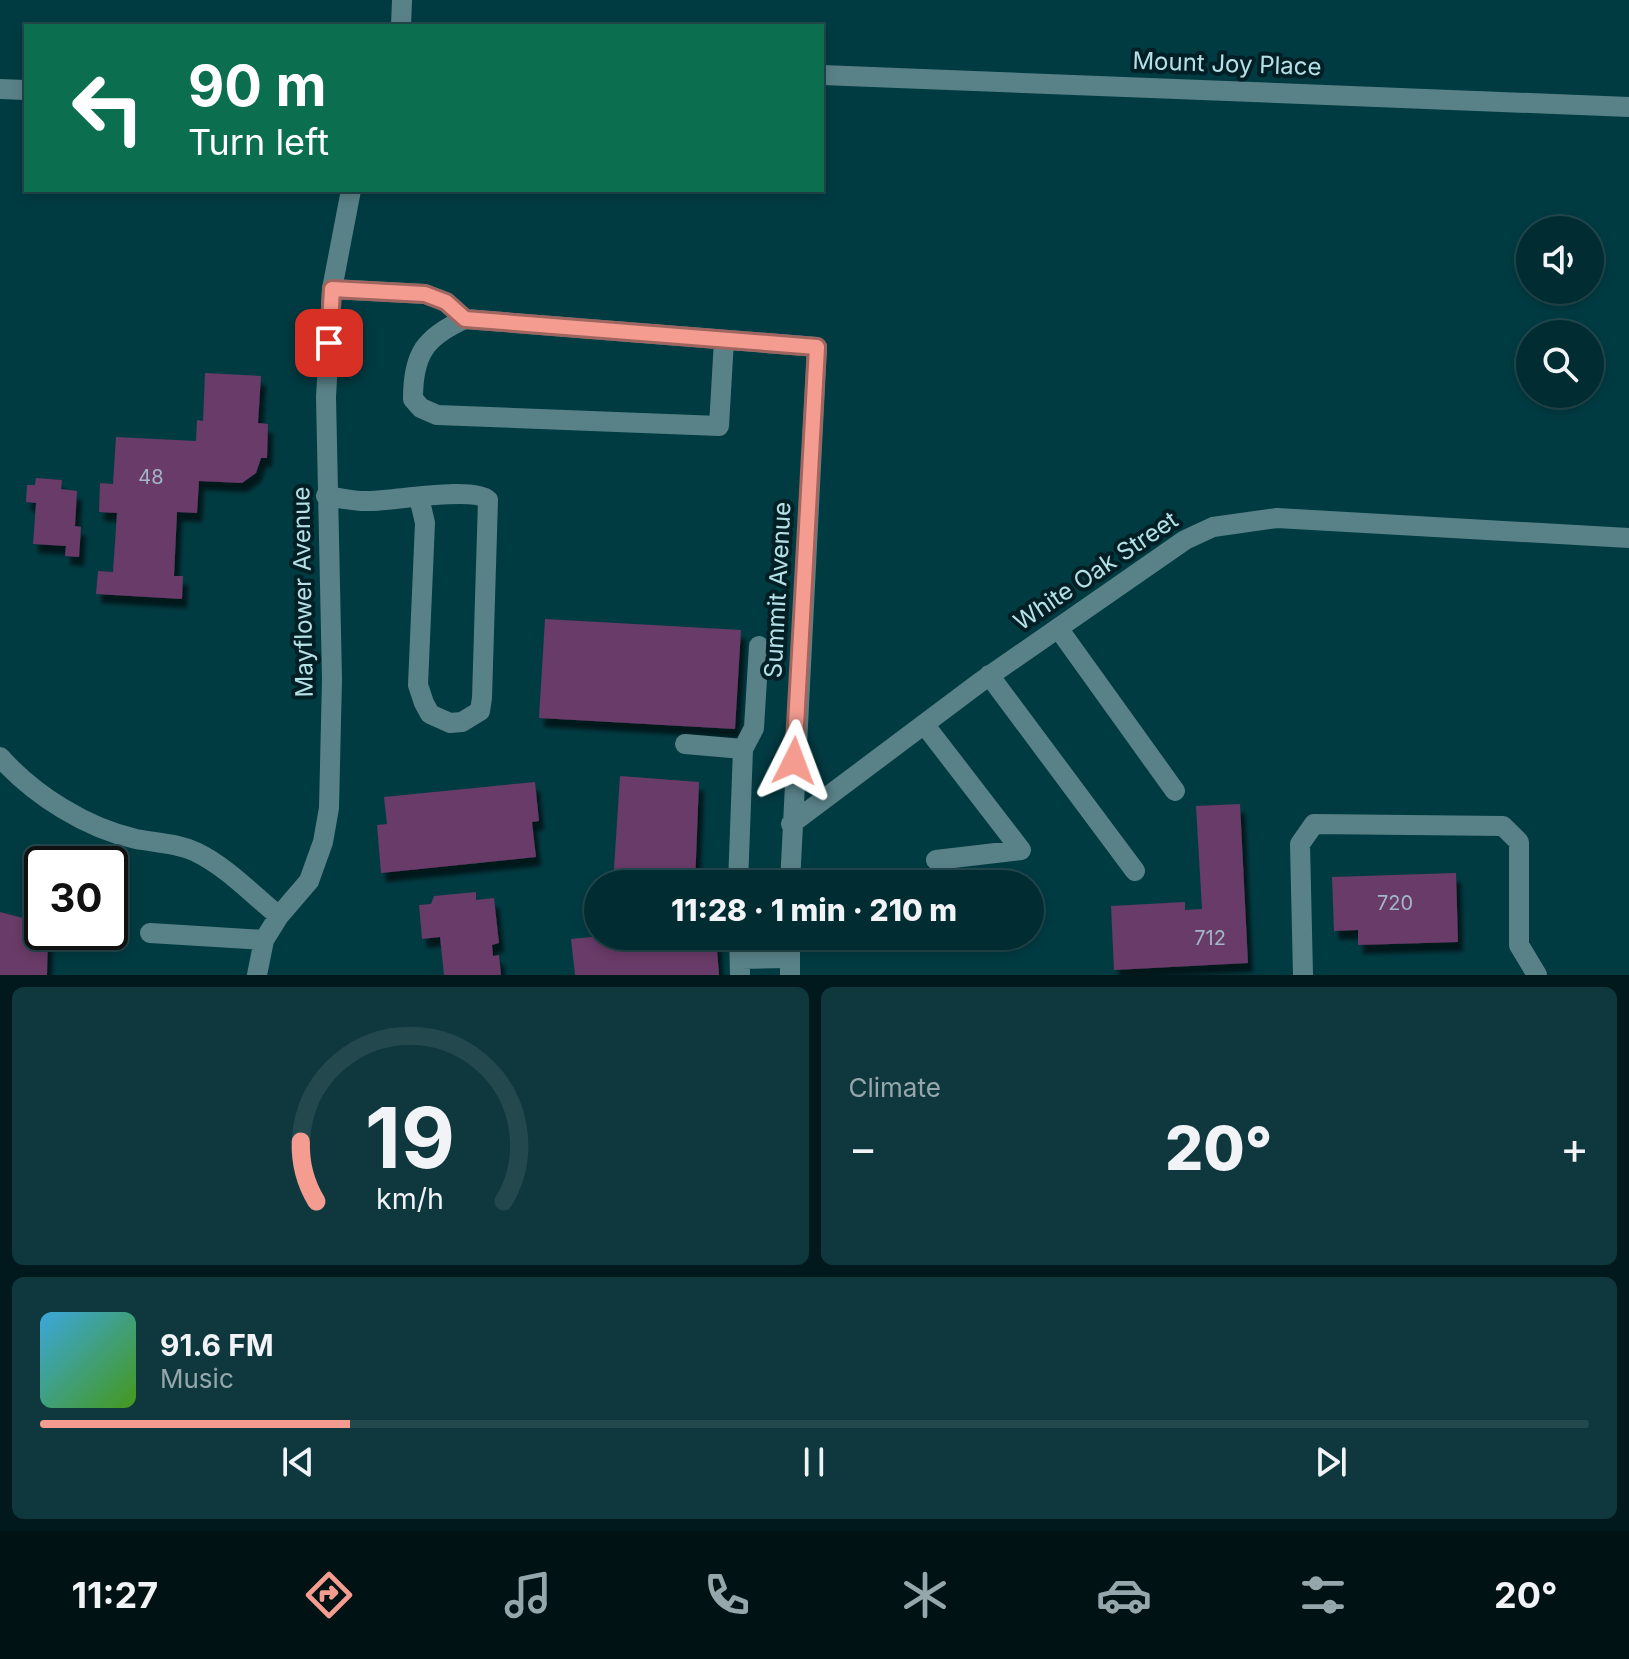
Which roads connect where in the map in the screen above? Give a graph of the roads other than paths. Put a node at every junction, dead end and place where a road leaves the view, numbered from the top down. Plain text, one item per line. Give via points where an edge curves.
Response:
1 (402, 0) edge
2 (401, 24) edge
3 (824, 75) edge
4 (0, 89) edge
5 (24, 90) edge
6 (1629, 107) edge
7 (351, 192) edge
8 (332, 289) junction
9 (465, 319) junction
10 (724, 340) junction
11 (326, 496) junction
12 (419, 497) junction
13 (1629, 538) edge
14 (1058, 628) junction
15 (759, 646) dead end
16 (989, 675) junction
17 (924, 724) junction
18 (685, 744) dead end
19 (743, 749) junction
20 (0, 757) edge
21 (1175, 791) dead end
22 (791, 824) junction
23 (936, 860) dead end
24 (739, 870) edge
25 (790, 870) edge
26 (1135, 871) dead end
27 (279, 916) junction
28 (150, 933) dead end
29 (264, 940) junction
30 (790, 966) edge
31 (740, 967) edge
32 (257, 975) edge
33 (1303, 975) edge
34 (1537, 975) edge

1 - 2 street
3 - 6 street, Mount Joy Place
4 - 5 street
7 - 8 street, Mayflower Avenue
8 - 9 street via 425,294 446,302
8 - 11 street, Mayflower Avenue
9 - 10 street
9 - 10 street via 437,332 413,373 413,399 437,415 719,426
10 - 22 street, Summit Avenue via 817,347
11 - 12 street via 367,502
11 - 27 street, Mayflower Avenue via 332,679 329,808 309,881
12 - 12 street via 425,523 418,685 430,714 462,722 480,711 482,698 488,500 475,494
13 - 14 street, White Oak Street via 1277,518 1213,527 1185,540
14 - 16 street, White Oak Street
14 - 21 street
15 - 19 street via 754,728
16 - 17 street, White Oak Street
16 - 26 street
17 - 22 street, White Oak Street
17 - 23 street via 1021,850
18 - 19 street
19 - 24 street
20 - 27 street via 20,779 103,827 198,853
22 - 25 street, Summit Avenue
27 - 29 street, Mayflower Avenue
28 - 29 street
29 - 32 street, Mayflower Avenue
30 - 31 street
33 - 34 street via 1300,844 1314,824 1503,826 1519,842 1519,945

